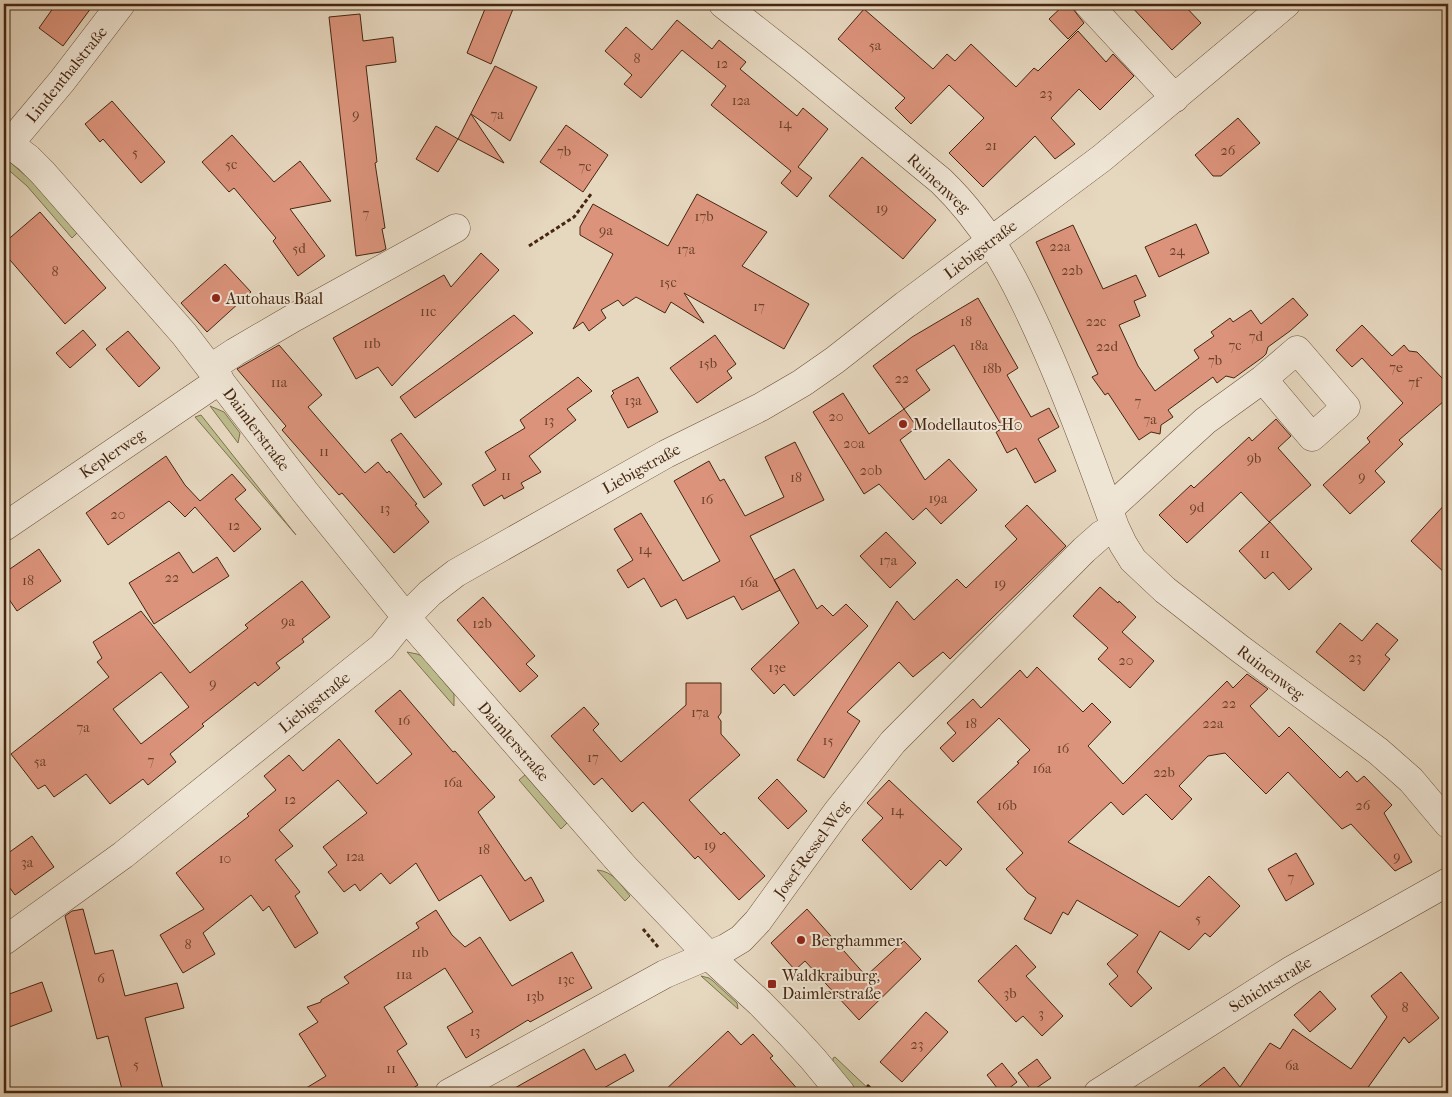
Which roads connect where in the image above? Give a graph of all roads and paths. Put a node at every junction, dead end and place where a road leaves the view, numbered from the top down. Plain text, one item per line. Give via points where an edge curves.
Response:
1 (121, 4) edge
2 (723, 4) edge
3 (1088, 4) edge
4 (1286, 4) edge
5 (1175, 98) junction
6 (7, 141) edge
7 (591, 194) dead end
8 (456, 228) dead end
9 (991, 240) junction
10 (529, 246) dead end
11 (215, 374) junction
12 (1263, 380) dead end
13 (1112, 518) junction
14 (4, 527) edge
15 (406, 617) junction
16 (1448, 824) edge
17 (1448, 882) edge
18 (4, 941) edge
19 (708, 955) junction
20 (449, 1093) edge
21 (840, 1093) edge
22 (1098, 1093) edge

1 - 6 street, Lindenthalstraße via 62,81
2 - 9 street, Ruinenweg via 941,181 965,205
3 - 5 street
4 - 5 street, Liebigstraße
5 - 9 street, Liebigstraße via 1102,158
6 - 11 street, Daimlerstraße via 43,173
7 - 10 path via 574,217
8 - 11 street via 235,352
9 - 13 street, Ruinenweg via 1035,324 1066,395
9 - 15 street, Liebigstraße via 835,360 782,396 666,454 500,547 456,573
11 - 14 street, Keplerweg
11 - 15 street, Daimlerstraße
12 - 13 street via 1205,421
13 - 16 street, Ruinenweg via 1133,560 1165,590 1378,751 1410,780
13 - 19 street, Josef-Ressel-Weg via 1101,535 893,742 837,812 758,922 741,939
15 - 18 street, Liebigstraße via 382,647 216,781 123,855
15 - 19 street, Daimlerstraße via 625,868
17 - 22 street, Schichtstraße via 1290,971
19 - 20 street, Josef-Ressel-Weg via 665,974
19 - 21 street, Daimlerstraße via 813,1058

